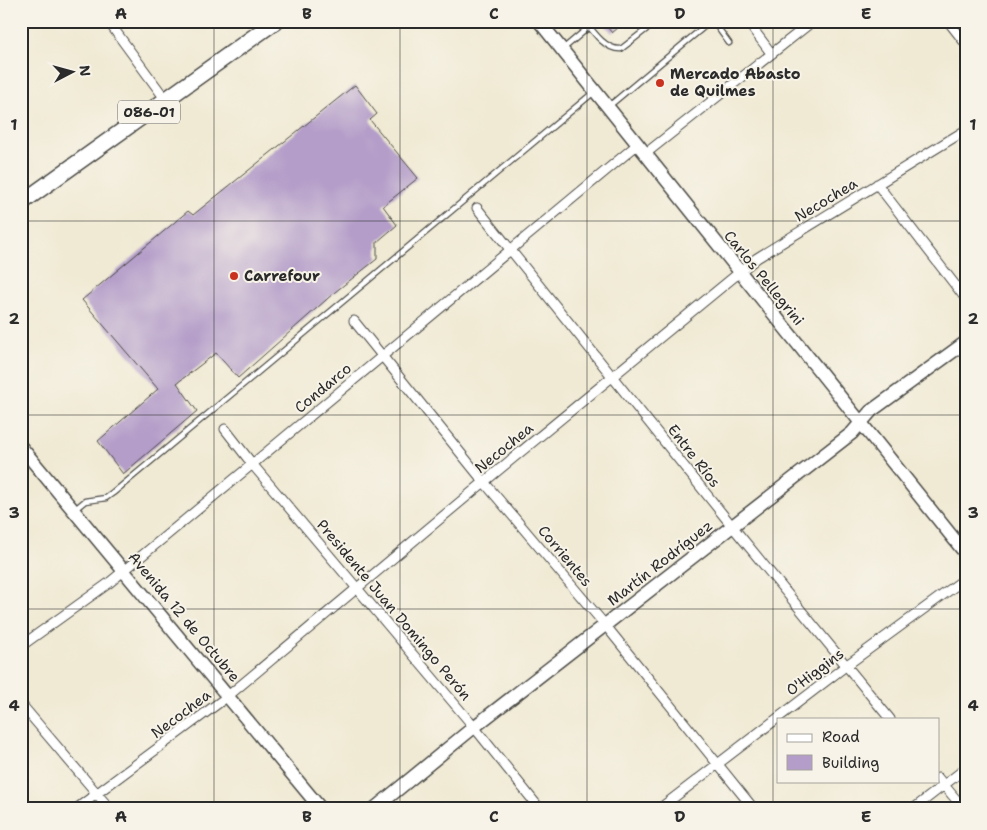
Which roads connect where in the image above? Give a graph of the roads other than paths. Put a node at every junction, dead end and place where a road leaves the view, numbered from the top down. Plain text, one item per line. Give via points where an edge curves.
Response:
1 (108, 21) edge
2 (276, 21) edge
3 (539, 21) edge
4 (585, 21) edge
5 (657, 21) edge
6 (712, 21) edge
7 (747, 21) edge
8 (813, 21) edge
9 (948, 21) edge
10 (589, 26) junction
11 (729, 43) dead end
12 (966, 44) edge
13 (562, 50) junction
14 (770, 53) junction
15 (596, 92) junction
16 (166, 100) junction
17 (608, 106) junction
18 (966, 130) edge
19 (641, 149) junction
20 (878, 184) junction
21 (21, 203) edge
22 (477, 208) dead end
23 (510, 249) junction
24 (739, 273) junction
25 (966, 300) edge
26 (354, 321) dead end
27 (966, 342) edge
28 (382, 356) junction
29 (613, 376) junction
30 (860, 424) junction
31 (225, 429) dead end
32 (21, 447) edge
33 (253, 465) junction
34 (484, 482) junction
35 (74, 510) junction
36 (732, 526) junction
37 (966, 554) edge
38 (124, 571) junction
39 (966, 578) edge
40 (357, 588) junction
41 (606, 626) junction
42 (21, 646) edge
43 (847, 665) junction
44 (228, 696) junction
45 (21, 704) edge
46 (778, 718) edge
47 (889, 718) edge
48 (777, 719) edge
49 (474, 727) junction
50 (718, 764) junction
51 (966, 768) edge
52 (941, 781) edge
53 (97, 794) junction
54 (76, 809) edge
55 (110, 809) edge
56 (321, 809) edge
57 (374, 809) edge
58 (540, 809) edge
59 (659, 809) edge
60 (754, 809) edge
61 (913, 809) edge
62 (964, 809) edge

1 - 16 street
2 - 16 main road, 086-01
3 - 13 street, Carlos Pellegrini
4 - 10 lane
5 - 10 lane via 621,49 610,48
6 - 11 lane
6 - 17 lane
7 - 14 street
8 - 14 street, Condarco
9 - 12 street
10 - 13 lane
13 - 15 street, Carlos Pellegrini
14 - 19 street, Condarco
15 - 17 street, Carlos Pellegrini
15 - 35 lane via 113,493 106,498 85,501
16 - 21 main road, 086-01
17 - 19 street, Carlos Pellegrini
18 - 20 street, Necochea
19 - 23 street, Condarco
19 - 24 street, Carlos Pellegrini
20 - 24 street, Necochea via 757,258
20 - 25 street
22 - 23 street, Entre Ríos
23 - 28 street, Condarco
23 - 29 street, Entre Ríos
24 - 29 street, Necochea
24 - 30 street, Carlos Pellegrini
26 - 28 street, Corrientes
27 - 30 street, Martín Rodríguez via 871,411
28 - 33 street, Condarco
28 - 34 street, Corrientes
29 - 34 street, Necochea
29 - 36 street, Entre Ríos
30 - 36 street, Martín Rodríguez
30 - 37 street, Carlos Pellegrini
31 - 33 street, Presidente Juan Domingo Perón
32 - 35 street, Avenida 12 de Octubre
33 - 38 street, Condarco
33 - 40 street, Presidente Juan Domingo Perón
34 - 40 street, Necochea
34 - 41 street, Corrientes
35 - 38 street, Avenida 12 de Octubre
36 - 41 street, Martín Rodríguez
36 - 43 street, Entre Ríos
38 - 42 street, Condarco
38 - 44 street, Avenida 12 de Octubre
39 - 43 street, O'Higgins
40 - 44 street, Necochea
40 - 49 street, Presidente Juan Domingo Perón
41 - 49 street, Martín Rodríguez
41 - 50 street, Corrientes
43 - 46 street, O'Higgins
43 - 47 street, Entre Ríos
44 - 53 street, Necochea
44 - 56 street, Avenida 12 de Octubre
45 - 53 street
48 - 50 street, O'Higgins
49 - 57 street, Martín Rodríguez
49 - 58 street, Presidente Juan Domingo Perón
50 - 59 street, O'Higgins
50 - 60 street, Corrientes
51 - 52 street
52 - 61 street
52 - 62 street
53 - 54 street, Necochea
53 - 55 street

